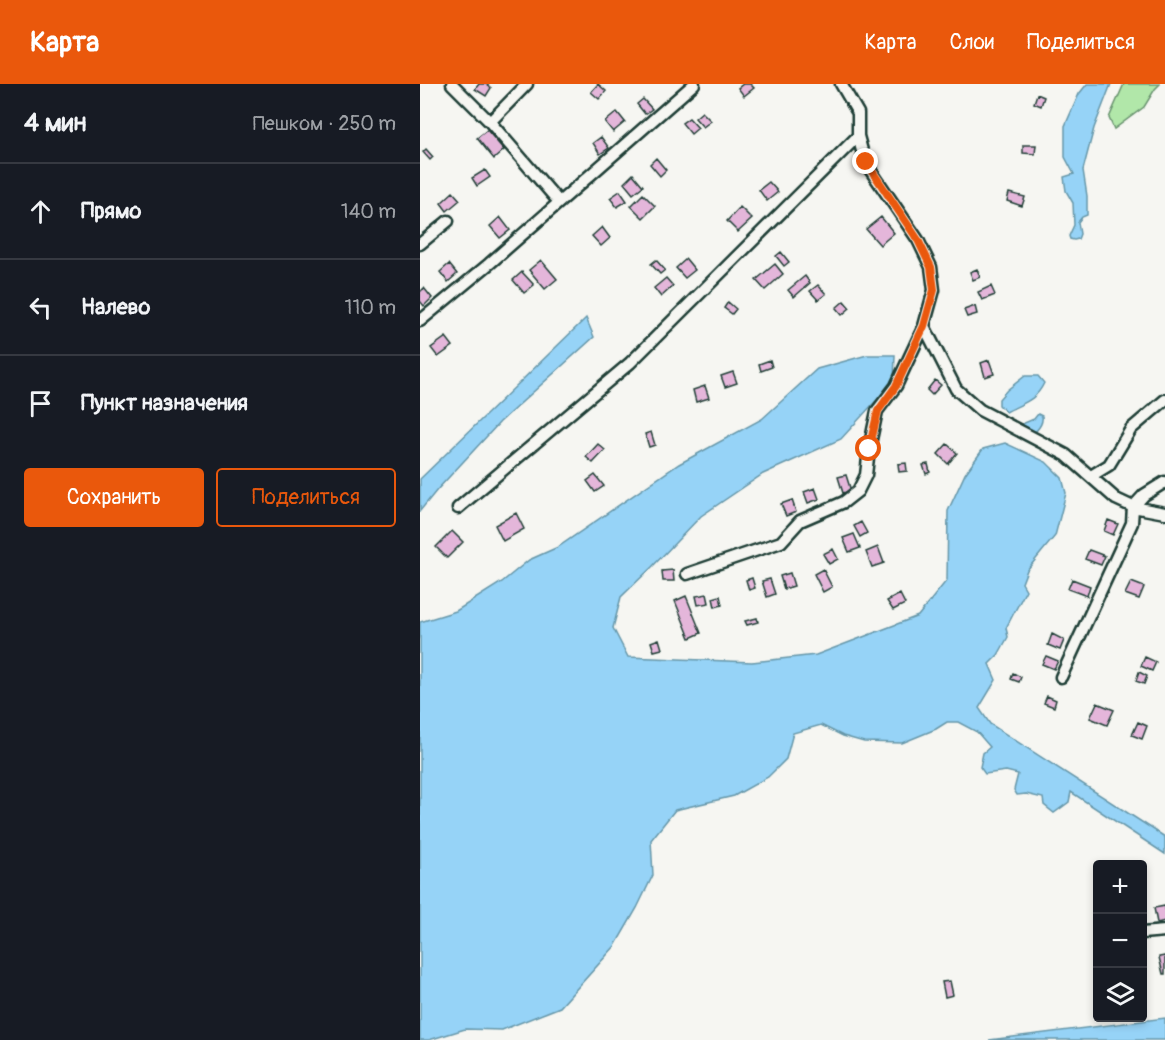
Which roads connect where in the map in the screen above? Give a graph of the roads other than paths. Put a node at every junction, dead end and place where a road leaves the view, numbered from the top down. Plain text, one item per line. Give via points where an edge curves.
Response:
1 (452, 84) edge
2 (527, 84) edge
3 (694, 84) edge
4 (841, 84) edge
5 (490, 122) junction
6 (858, 136) junction
7 (559, 202) junction
8 (448, 221) dead end
9 (420, 244) edge
10 (420, 321) edge
11 (924, 326) junction
12 (1165, 400) edge
13 (1091, 476) junction
14 (1165, 482) edge
15 (1133, 507) junction
16 (458, 508) dead end
17 (1165, 513) edge
18 (687, 574) dead end
19 (1061, 678) dead end
20 (1165, 931) edge
21 (1147, 933) edge

1 - 5 street
2 - 5 street
3 - 7 street
4 - 6 street via 858,113
5 - 7 street
6 - 11 street via 866,162 918,240 931,267 934,290
6 - 16 street via 630,363
7 - 10 street
8 - 9 street
11 - 13 street via 956,389 981,410 1066,455
11 - 18 street via 896,386 878,411 866,475 858,491 844,502 800,521 781,542
12 - 13 street via 1131,429 1109,465
13 - 15 street via 1116,499
14 - 15 street
15 - 17 street
15 - 19 street via 1132,523
20 - 21 street

